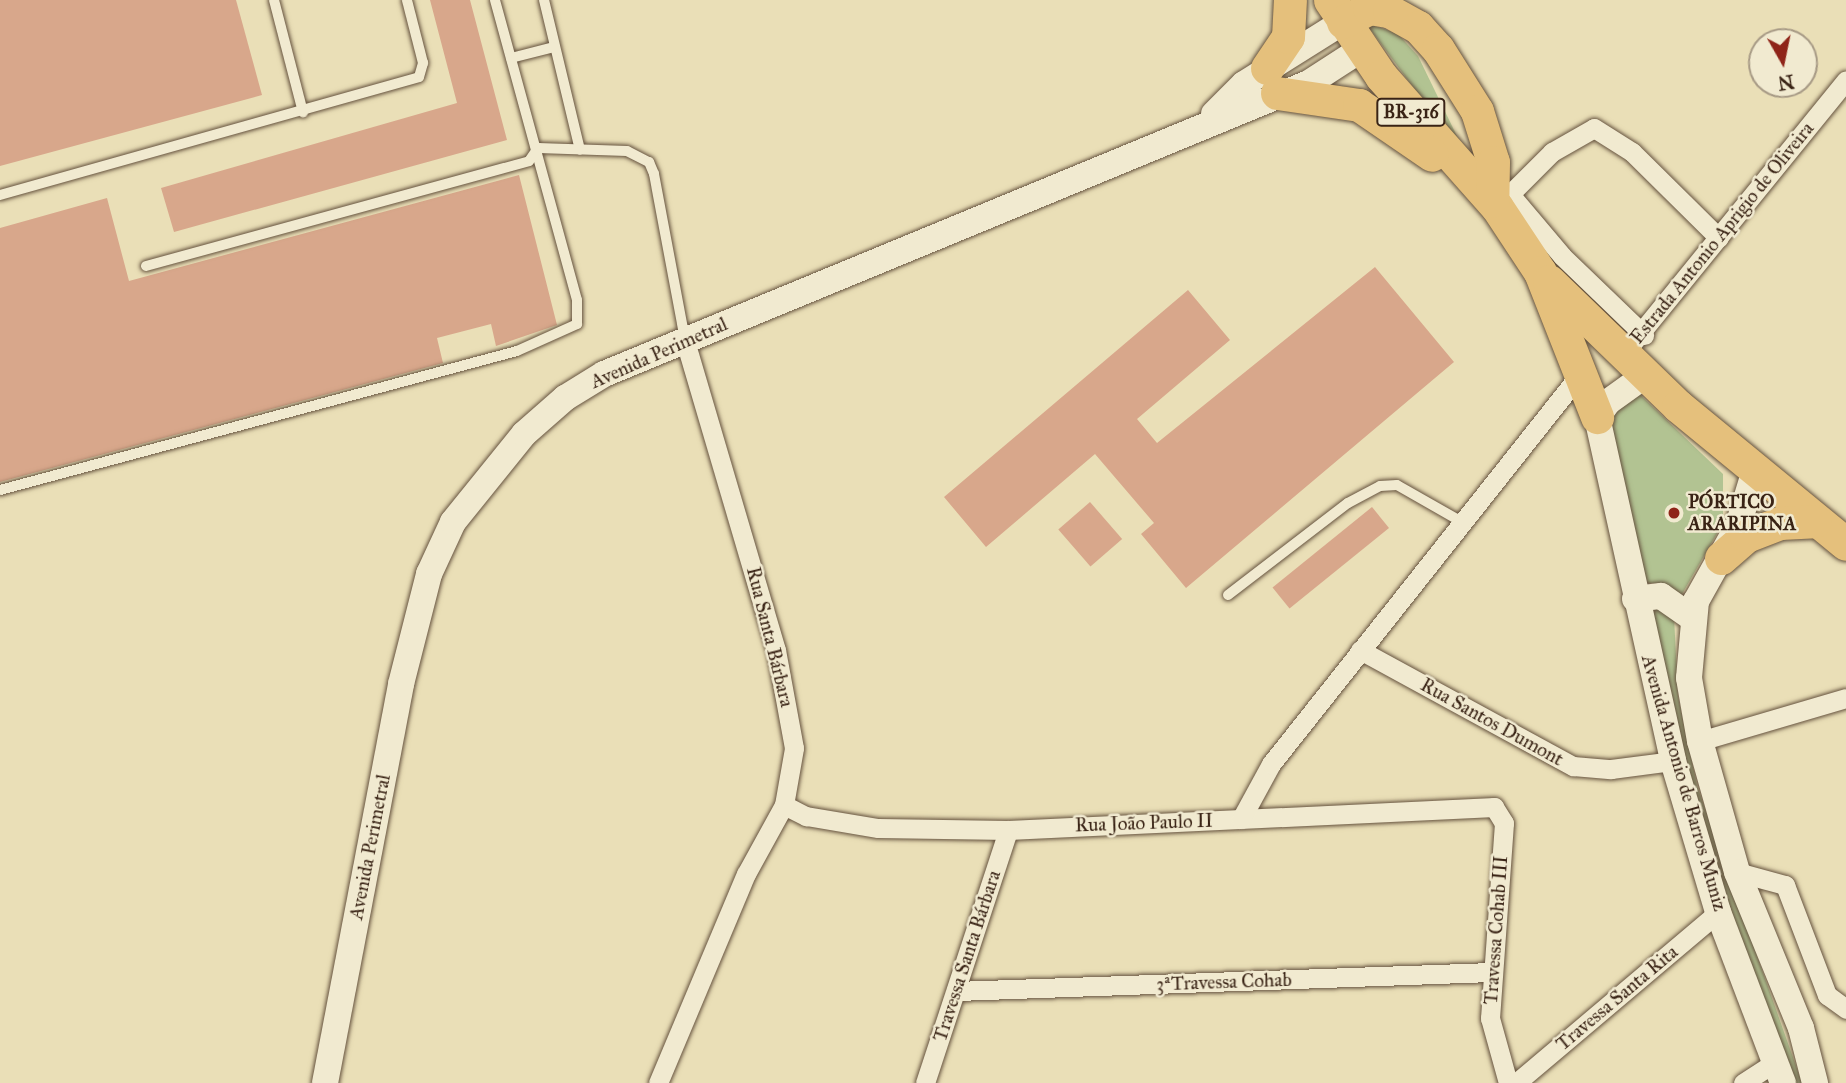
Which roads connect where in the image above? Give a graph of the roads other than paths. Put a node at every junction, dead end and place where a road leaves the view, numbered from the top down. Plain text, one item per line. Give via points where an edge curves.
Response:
1 (274, 0) edge
2 (407, 0) edge
3 (495, 0) edge
4 (544, 0) edge
5 (1290, 0) edge
6 (1337, 11) edge
7 (554, 47) junction
8 (1363, 48) junction
9 (511, 58) junction
10 (1272, 80) junction
11 (1846, 80) edge
12 (303, 112) junction
13 (538, 148) junction
14 (580, 150) junction
15 (1463, 173) junction
16 (0, 195) edge
17 (1499, 200) junction
18 (1719, 238) junction
19 (146, 266) dead end
20 (1540, 272) junction
21 (685, 340) junction
22 (1639, 354) junction
23 (1581, 373) junction
24 (1597, 417) junction
25 (1755, 470) junction
26 (0, 490) edge
27 (1815, 521) junction
28 (1462, 522) junction
29 (1846, 544) edge
30 (1721, 558) junction
31 (1228, 595) dead end
32 (1635, 599) junction
33 (1692, 618) junction
34 (1360, 650) junction
35 (1846, 698) edge
36 (1700, 741) junction
37 (1673, 761) junction
38 (784, 805) junction
39 (1502, 816) joint
40 (1241, 819) junction
41 (1008, 830) junction
42 (1737, 872) junction
43 (1718, 912) junction
44 (1491, 972) junction
45 (956, 991) junction
46 (1846, 1009) edge
47 (1780, 1072) edge
48 (325, 1083) edge
49 (658, 1083) edge
50 (925, 1083) edge
51 (1508, 1083) edge
52 (1516, 1083) edge
53 (1745, 1083) edge
54 (1815, 1083) edge

1 - 12 lane
2 - 12 lane via 423,62 419,77
3 - 9 lane
4 - 7 lane
5 - 10 highway via 1288,37
6 - 8 highway, BR-316
6 - 10 main road
6 - 17 highway via 1390,11 1418,27 1438,49 1477,111
7 - 9 lane
7 - 14 lane
8 - 10 main road via 1332,72
8 - 15 highway, BR-316
9 - 13 lane
10 - 15 highway via 1359,105
10 - 21 main road, Avenida Perimetral via 1227,97 1209,121
11 - 18 street, Estrada Antonio Aprigio de Oliveira
12 - 16 lane
13 - 14 lane
13 - 19 lane via 529,161
13 - 26 lane via 577,300 579,317 568,332 517,351
14 - 21 lane via 628,151 649,162
15 - 17 highway, BR-316
17 - 18 street via 1552,152 1594,128 1632,152
17 - 20 highway, BR-316
17 - 22 street via 1562,256
18 - 22 street, Estrada Antonio Aprigio de Oliveira
20 - 22 highway, BR-316
20 - 23 highway
21 - 38 street, Rua Santa Bárbara via 776,650 794,748
21 - 48 main road, Avenida Perimetral via 604,374 565,398 483,478 453,522 429,575 410,641
22 - 24 main road
22 - 25 highway, BR-316
23 - 24 highway
23 - 28 street
24 - 32 main road, Avenida Antonio de Barros Muniz
25 - 27 highway, BR-316
25 - 30 main road, Avenida Antonio de Barros Muniz via 1748,503
27 - 29 highway, BR-316
27 - 30 highway via 1780,523 1746,536
28 - 31 lane via 1396,485 1380,486 1348,503
28 - 34 street
30 - 33 main road, Avenida Antonio de Barros Muniz via 1696,601
32 - 33 main road via 1661,596
32 - 37 main road, Avenida Antonio de Barros Muniz
33 - 36 main road, Avenida Antonio de Barros Muniz via 1689,678
34 - 37 street, Rua Santos Dumont via 1573,766 1611,769
34 - 40 street via 1271,764
35 - 36 street
36 - 42 main road, Avenida Antonio de Barros Muniz
37 - 43 main road, Avenida Antonio de Barros Muniz
38 - 41 street, Rua João Paulo II via 806,817 878,828
38 - 49 street, Rua Santa Bárbara via 746,874
39 - 40 street, Rua João Paulo II via 1483,805
39 - 44 street, Travessa Cohab III
40 - 41 street, Rua João Paulo II
41 - 45 street, Travessa Santa Bárbara
42 - 46 street via 1785,885 1827,995
42 - 54 main road, Avenida Antonio de Barros Muniz via 1801,1028
43 - 47 main road, Avenida Antonio de Barros Muniz
43 - 52 street, Travessa Santa Rita
44 - 45 street, 3ªTravessa Cohab
44 - 51 street, Travessa Cohab III via 1490,1018
45 - 50 street, Travessa Santa Bárbara
47 - 53 street

